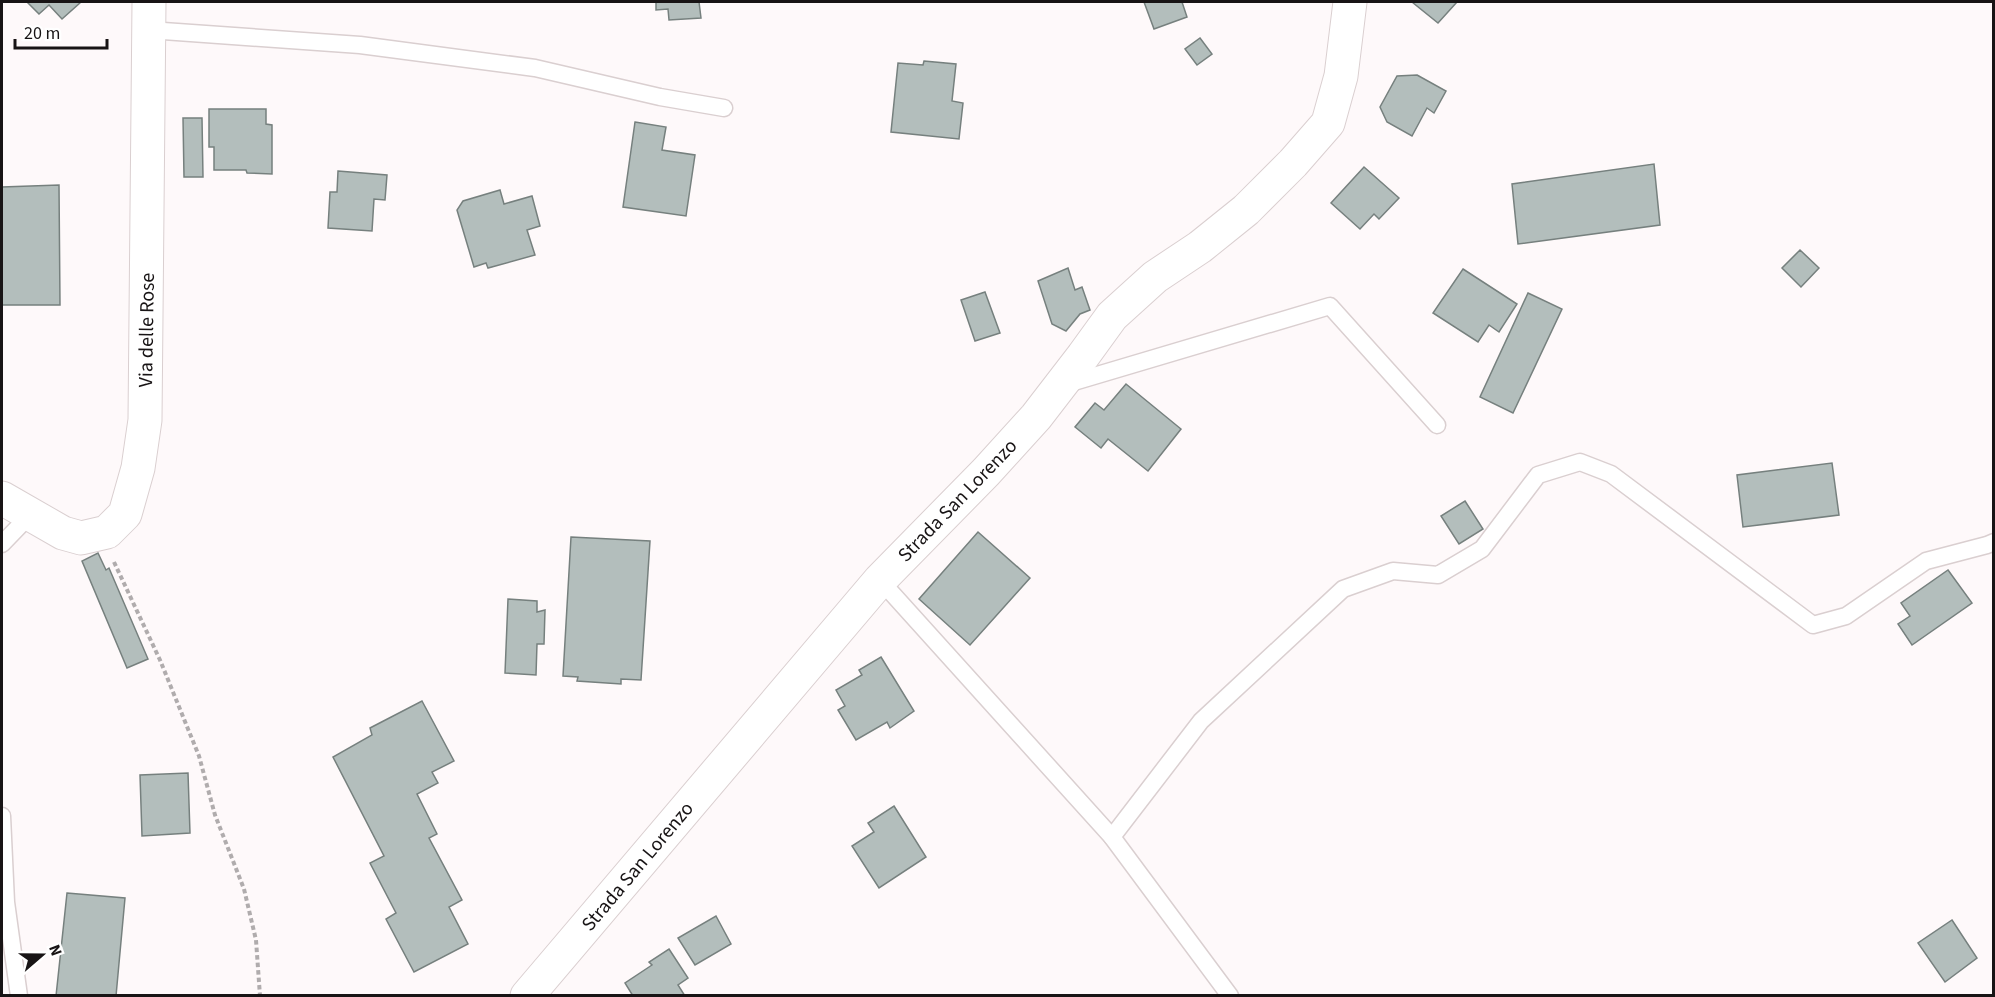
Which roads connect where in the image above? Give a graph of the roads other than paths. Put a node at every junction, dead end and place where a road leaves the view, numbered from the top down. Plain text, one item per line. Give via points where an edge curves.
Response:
1 (1350, 2) edge
2 (149, 16) edge
3 (724, 108) dead end
4 (1060, 386) junction
5 (1437, 425) dead end
6 (2, 498) edge
7 (30, 514) junction
8 (1994, 542) edge
9 (2, 544) edge
10 (880, 580) junction
11 (2, 816) edge
12 (1112, 837) junction
13 (19, 996) edge
14 (527, 996) edge
15 (1230, 996) edge

1 - 4 street, Strada San Lorenzo via 1341,76 1328,123 1246,210 1155,277 1112,316
2 - 3 lane via 524,67
2 - 7 street, Via delle Rose via 145,420 138,468 125,514 107,532 81,538 63,533
4 - 5 lane via 1330,306
4 - 10 street, Strada San Lorenzo via 986,472
6 - 7 street
7 - 9 lane
8 - 12 lane via 1926,561 1846,616 1812,625 1611,474 1580,462 1538,475 1482,549 1438,575 1393,571 1343,589 1201,721
10 - 12 lane
10 - 14 street, Strada San Lorenzo
11 - 13 lane via 6,902
12 - 15 lane

